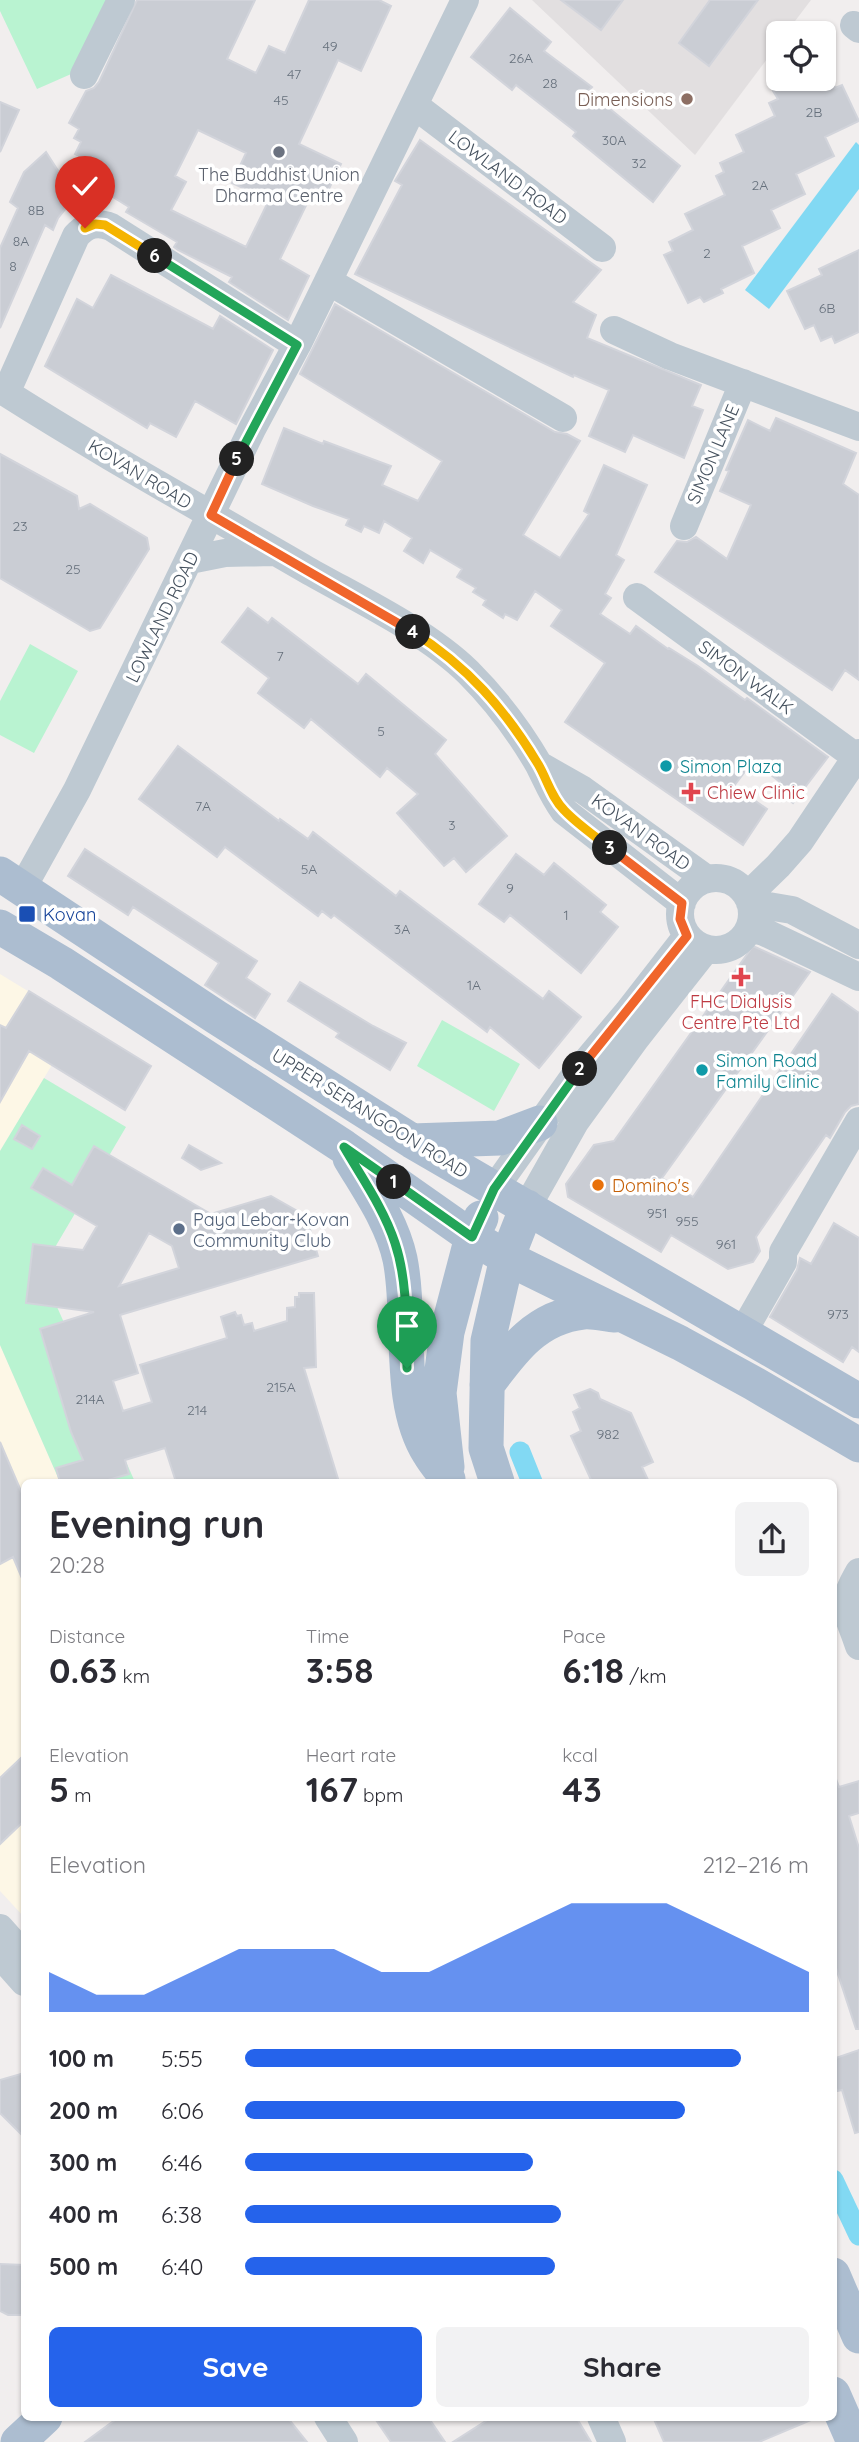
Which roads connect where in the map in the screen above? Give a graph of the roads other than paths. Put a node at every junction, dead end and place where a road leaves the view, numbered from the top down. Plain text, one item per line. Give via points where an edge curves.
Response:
1 (121, 0) edge
2 (465, 0) edge
3 (84, 75) dead end
4 (414, 105) junction
5 (602, 247) dead end
6 (328, 281) junction
7 (614, 330) dead end
8 (297, 345) junction
9 (743, 383) junction
10 (3, 391) edge
11 (563, 418) dead end
12 (859, 428) edge
13 (211, 515) junction
14 (684, 526) dead end
15 (276, 552) junction
16 (190, 560) junction
17 (636, 597) dead end
18 (857, 755) edge
19 (538, 765) junction
20 (778, 866) junction
21 (707, 879) junction
22 (11, 881) edge
23 (682, 903) junction
24 (749, 909) junction
25 (792, 911) junction
26 (0, 927) edge
27 (697, 943) junction
28 (859, 945) edge
29 (859, 976) edge
30 (859, 1121) edge
31 (540, 1123) junction
32 (412, 1141) junction
33 (344, 1147) junction
34 (494, 1189) junction
35 (527, 1207) junction
36 (472, 1237) junction
37 (507, 1258) junction
38 (624, 1316) junction
39 (736, 1329) junction
40 (487, 1385) junction
41 (859, 1401) edge
42 (859, 1445) edge
43 (447, 1479) edge
44 (449, 1479) edge
45 (496, 1479) edge
46 (859, 1572) edge
47 (859, 1590) edge
48 (850, 1618) junction
49 (859, 1646) edge
50 (0, 1928) edge
51 (21, 1952) edge
52 (0, 1955) edge
53 (21, 1979) edge
54 (837, 2284) edge
55 (859, 2336) edge
56 (837, 2403) edge
57 (21, 2411) edge
58 (41, 2421) edge
59 (331, 2421) edge
60 (603, 2421) edge
61 (0, 2431) edge
62 (18, 2442) edge
63 (344, 2442) edge
64 (612, 2442) edge
65 (854, 2442) edge

1 - 3 street
2 - 4 street, LOWLAND ROAD
4 - 5 street, LOWLAND ROAD
4 - 6 street, LOWLAND ROAD
6 - 8 street, LOWLAND ROAD
6 - 11 street
7 - 9 street, SIMON LANE
8 - 10 street, KOVAN ROAD via 100,223 76,236
8 - 13 street, LOWLAND ROAD
9 - 12 street, SIMON LANE
9 - 14 street, SIMON LANE
10 - 13 street, KOVAN ROAD
13 - 15 street, KOVAN ROAD
13 - 16 street, LOWLAND ROAD
15 - 16 street via 225,553
15 - 19 street, KOVAN ROAD via 448,655 495,703
16 - 22 street, LOWLAND ROAD via 76,790
17 - 18 street, SIMON WALK
18 - 20 street via 813,823
19 - 21 street, KOVAN ROAD via 583,790
19 - 23 street, KOVAN ROAD via 564,811
20 - 24 street
20 - 25 street via 777,891
21 - 23 street via 688,891
21 - 24 street via 733,883
22 - 32 main road, UPPER SERANGOON ROAD
23 - 27 street via 680,919
24 - 25 street via 774,905
24 - 27 street via 740,942 718,951
24 - 29 street via 764,932
25 - 28 street
26 - 33 main road
27 - 31 street via 628,1012
27 - 35 street via 575,1122
30 - 39 street via 783,1252 773,1256
31 - 32 main road via 500,1138
31 - 34 street
32 - 34 main road, UPPER SERANGOON ROAD
33 - 36 main road
33 - 43 main road via 395,1241 414,1417 427,1452
34 - 35 main road, UPPER SERANGOON ROAD
34 - 36 main road
35 - 37 main road
35 - 39 main road, UPPER SERANGOON ROAD
36 - 37 main road
36 - 44 main road via 447,1332 439,1393
37 - 38 main road
37 - 40 main road via 488,1341
38 - 40 main road via 583,1312 537,1329 517,1344
38 - 42 main road via 753,1382
39 - 41 main road, UPPER SERANGOON ROAD
40 - 45 main road via 486,1448
46 - 48 street via 846,1598
47 - 48 street
48 - 49 street
50 - 51 street
52 - 53 street
54 - 55 main road
56 - 65 main road
57 - 61 main road
58 - 62 main road
59 - 63 street
60 - 64 street

